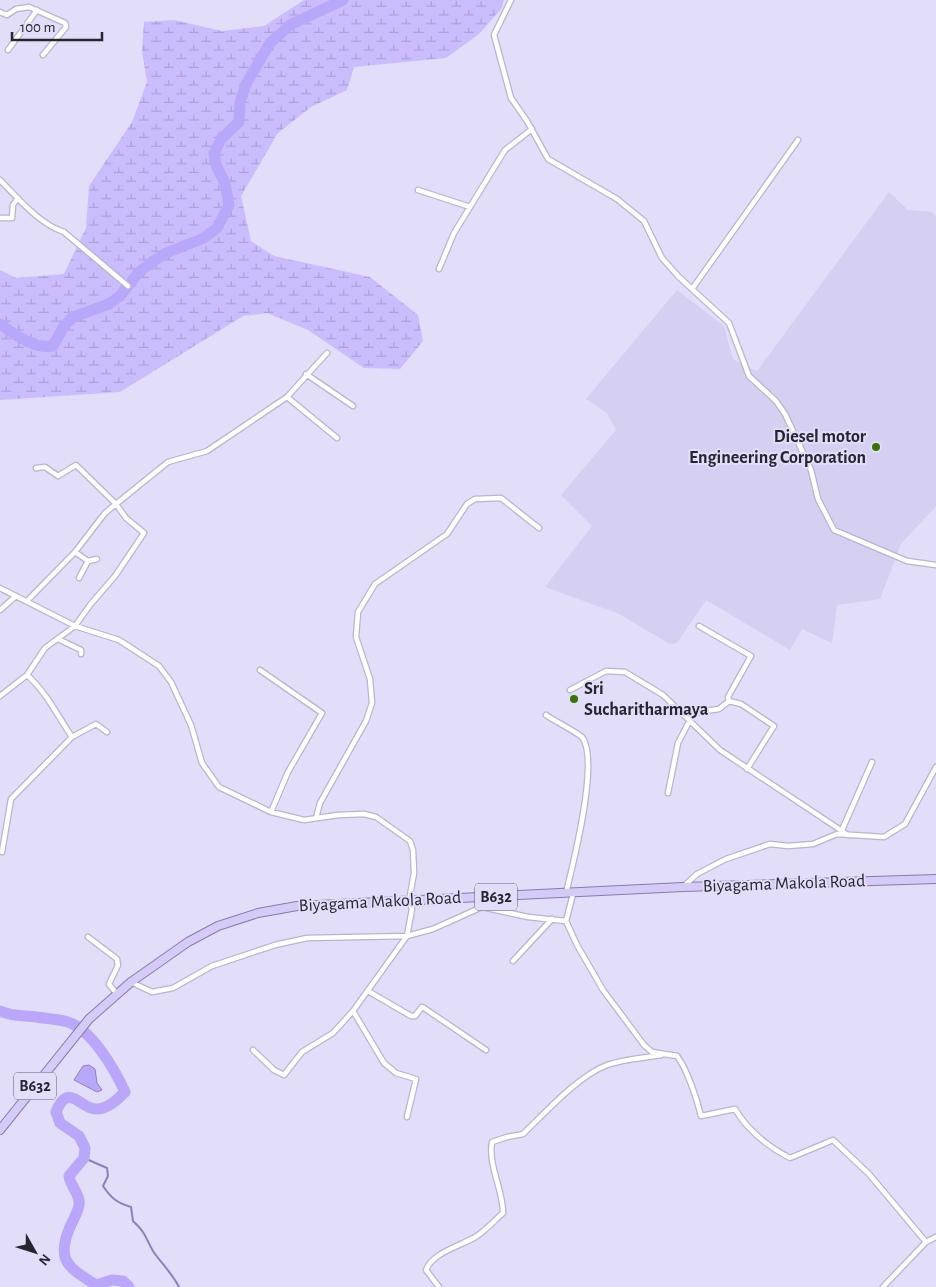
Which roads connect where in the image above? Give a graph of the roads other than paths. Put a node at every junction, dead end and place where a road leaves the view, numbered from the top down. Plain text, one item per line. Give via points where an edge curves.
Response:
1 (511, 0) edge
2 (37, 10) junction
3 (0, 12) edge
4 (8, 50) dead end
5 (43, 55) dead end
6 (532, 130) junction
7 (798, 140) dead end
8 (0, 180) edge
9 (418, 190) dead end
10 (18, 198) junction
11 (470, 207) junction
12 (0, 218) edge
13 (439, 269) dead end
14 (128, 286) dead end
15 (692, 289) junction
16 (327, 353) dead end
17 (306, 374) junction
18 (287, 397) junction
19 (353, 406) dead end
20 (337, 438) dead end
21 (36, 468) dead end
22 (116, 504) junction
23 (539, 528) dead end
24 (75, 552) junction
25 (98, 559) dead end
26 (88, 561) junction
27 (936, 565) edge
28 (79, 578) dead end
29 (0, 588) edge
30 (16, 596) junction
31 (27, 601) junction
32 (0, 610) edge
33 (75, 626) junction
34 (699, 626) dead end
35 (58, 639) junction
36 (82, 654) dead end
37 (260, 670) dead end
38 (27, 675) junction
39 (570, 690) dead end
40 (0, 696) edge
41 (729, 701) junction
42 (546, 715) dead end
43 (690, 723) junction
44 (107, 732) dead end
45 (72, 736) junction
46 (872, 762) dead end
47 (936, 766) edge
48 (747, 769) junction
49 (668, 793) dead end
50 (271, 812) junction
51 (316, 818) junction
52 (842, 830) junction
53 (848, 835) junction
54 (2, 852) dead end
55 (936, 879) edge
56 (682, 887) junction
57 (569, 894) junction
58 (483, 897) junction
59 (409, 901) junction
60 (482, 907) junction
61 (552, 919) junction
62 (566, 921) junction
63 (407, 936) junction
64 (88, 937) dead end
65 (513, 961) dead end
66 (131, 982) junction
67 (368, 991) junction
68 (116, 993) junction
69 (354, 1011) junction
70 (253, 1050) dead end
71 (486, 1050) dead end
72 (663, 1054) junction
73 (408, 1117) dead end
74 (0, 1130) edge
75 (936, 1237) edge
76 (926, 1242) junction
77 (439, 1287) edge
78 (883, 1287) edge

1 - 6 street via 494,35 511,98
2 - 3 street via 29,7 16,9 7,15
2 - 4 street
2 - 5 street via 65,23 66,27
6 - 11 street via 505,150
6 - 15 street via 548,159 617,199 644,221 662,258
7 - 15 street
8 - 10 street
9 - 11 street
10 - 12 street via 13,205 12,218
10 - 14 street
11 - 13 street via 454,233
15 - 27 street via 729,323 749,376 785,414 811,470 818,499 834,530 907,561
16 - 17 street
17 - 18 street
17 - 19 street
18 - 20 street
18 - 22 street via 207,451 168,462
21 - 22 street via 45,467 58,476 76,465
22 - 24 street via 105,513
22 - 33 street via 126,518 144,533
23 - 51 street via 502,498 475,499 467,504 447,534 375,584 358,612 356,637 370,680 372,703 366,721 320,803
24 - 26 street
24 - 31 street
25 - 26 street
26 - 28 street
29 - 30 street
30 - 31 street
30 - 32 street
31 - 33 street
33 - 35 street
33 - 50 street via 119,640 159,666 171,682 191,725 202,763 219,788
34 - 41 street via 751,656 728,697
35 - 36 street via 81,650
35 - 38 street via 45,648
37 - 50 street via 322,712 288,772
38 - 40 street
38 - 45 street via 48,696
39 - 43 street via 606,671 625,672 663,695
41 - 43 street via 719,709 698,712
41 - 48 street via 741,704 774,726
42 - 57 street via 582,737 586,749 588,788
43 - 48 street
43 - 49 street via 678,743
44 - 45 street via 96,724
45 - 54 street via 11,799
46 - 52 street
47 - 53 street via 905,824 884,837
48 - 52 street
50 - 51 street via 304,820
51 - 59 street via 364,814 376,817 410,841 414,873
52 - 53 street
53 - 56 street via 837,834 813,844 770,844 726,859 697,874
55 - 56 main road, Biyagama Makola Road / B632
56 - 57 main road, Biyagama Makola Road / B632
57 - 58 main road, Biyagama Makola Road / B632
57 - 62 street
58 - 59 main road, Biyagama Makola Road / B632
58 - 60 street
59 - 63 street via 412,909
59 - 66 main road, Biyagama Makola Road / B632 via 298,906 258,912 218,926 188,942
60 - 61 street
60 - 63 street via 433,929
61 - 62 street
61 - 65 street
62 - 72 street via 603,990 644,1045 652,1052
63 - 66 street via 307,938 212,966 173,988 152,992
63 - 67 street
64 - 68 street via 117,959 118,965 109,984
66 - 68 main road, Biyagama Makola Road / B632
67 - 69 street
67 - 71 street via 411,1016 424,1008
68 - 74 main road, Biyagama Makola Road / B632 via 89,1020
69 - 70 street via 333,1033 302,1052 284,1075
69 - 73 street via 384,1063 396,1073 416,1078
72 - 76 street via 677,1056 685,1066 701,1116 735,1110 743,1124 772,1149 790,1158 834,1140 869,1174
72 - 77 street via 607,1065 587,1076 523,1134 492,1142 490,1153 503,1213 477,1236 428,1263 426,1270
75 - 76 street
76 - 78 street

